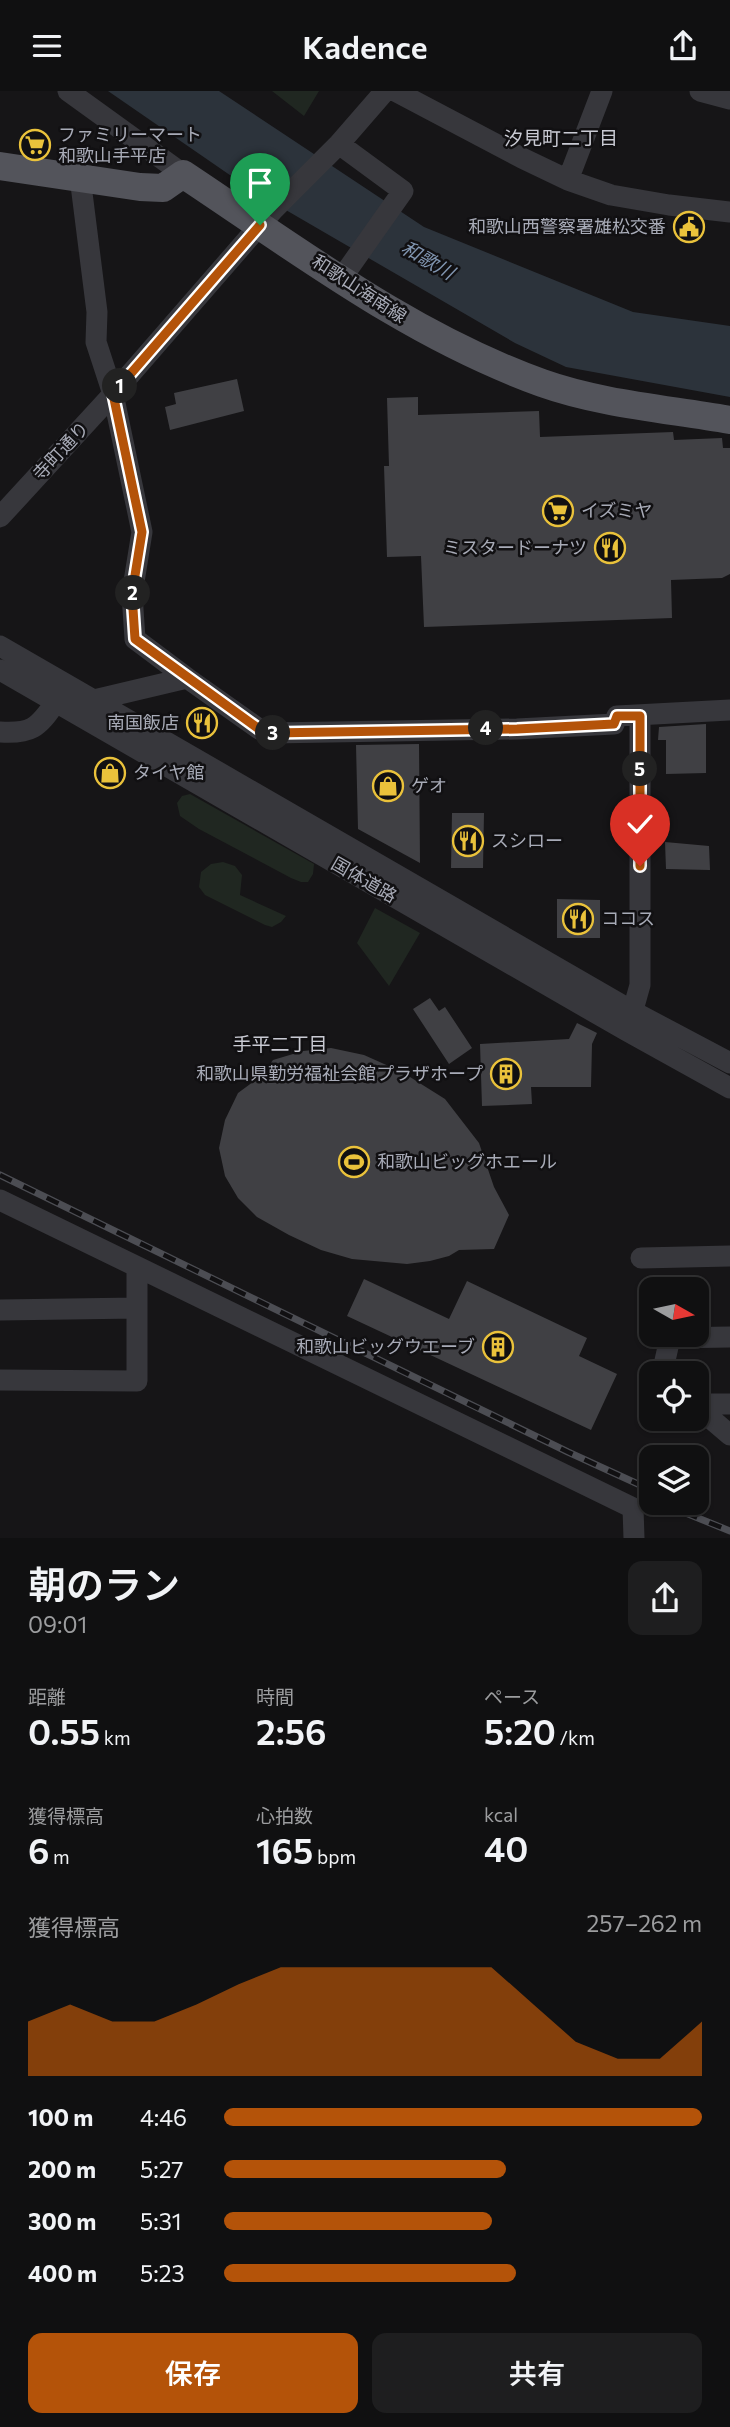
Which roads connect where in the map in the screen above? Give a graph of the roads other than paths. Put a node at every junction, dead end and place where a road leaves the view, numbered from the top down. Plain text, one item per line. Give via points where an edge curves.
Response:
1 (68, 91) edge
2 (385, 91) edge
3 (395, 91) edge
4 (602, 91) edge
5 (700, 91) edge
6 (730, 99) edge
7 (334, 149) junction
8 (0, 166) edge
9 (183, 174) junction
10 (79, 177) junction
11 (568, 180) junction
12 (730, 212) edge
13 (267, 218) junction
14 (345, 273) junction
15 (113, 394) junction
16 (730, 420) edge
17 (0, 517) edge
18 (0, 646) edge
19 (0, 670) edge
20 (187, 678) junction
21 (55, 703) junction
22 (89, 709) junction
23 (730, 710) edge
24 (640, 716) junction
25 (0, 732) edge
26 (630, 1022) junction
27 (730, 1063) edge
28 (730, 1088) edge
29 (0, 1200) edge
30 (730, 1256) edge
31 (641, 1258) dead end
32 (137, 1267) junction
33 (137, 1308) junction
34 (0, 1310) edge
35 (730, 1337) edge
36 (665, 1361) edge
37 (0, 1380) edge
38 (730, 1404) edge
39 (709, 1405) edge
40 (709, 1416) edge
41 (730, 1435) edge
42 (634, 1538) edge

1 - 9 street
2 - 7 street, 寺町通り
3 - 11 street
4 - 11 street
5 - 6 street
7 - 13 street, 寺町通り
7 - 14 street via 403,191
8 - 10 main road
9 - 10 main road via 163,188
9 - 13 main road, 和歌山海南線
10 - 15 street via 97,312 96,342
11 - 12 street via 611,195
13 - 14 main road, 和歌山海南線
13 - 15 street, 寺町通り
14 - 16 main road, 和歌山海南線 via 399,316 453,345 543,383 585,395
15 - 17 street, 寺町通り
15 - 20 street via 142,532 132,594 135,639
18 - 22 street, 国体道路
19 - 21 street, 国体道路
20 - 22 street
20 - 24 street via 271,733 587,726 614,724 617,716
21 - 22 street, 国体道路
21 - 25 street via 43,721 22,733
22 - 26 street, 国体道路
23 - 24 street
24 - 26 street via 640,985
26 - 27 street, 国体道路
26 - 28 street, 国体道路
29 - 32 street
30 - 31 street
32 - 33 street
32 - 42 street via 633,1508
33 - 34 street
33 - 37 street via 136,1381
35 - 36 street via 670,1338
38 - 39 street
40 - 41 street

